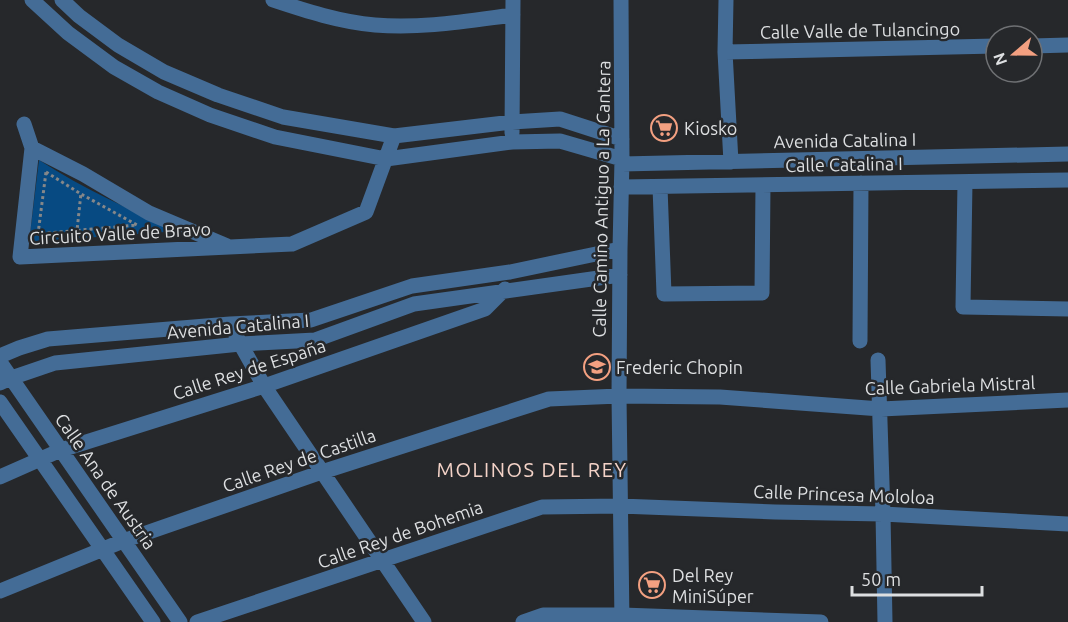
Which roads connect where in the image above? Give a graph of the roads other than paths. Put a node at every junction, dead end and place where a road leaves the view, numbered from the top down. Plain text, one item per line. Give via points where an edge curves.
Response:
1 (32, 0) edge
2 (62, 0) edge
3 (273, 0) edge
4 (621, 0) edge
5 (726, 0) edge
6 (513, 8) edge
7 (79, 16) junction
8 (68, 33) junction
9 (1068, 45) edge
10 (984, 46) edge
11 (1044, 46) edge
12 (725, 52) junction
13 (218, 95) junction
14 (210, 115) junction
15 (512, 122) junction
16 (24, 124) dead end
17 (394, 136) junction
18 (622, 139) junction
19 (512, 142) junction
20 (32, 148) junction
21 (1068, 154) edge
22 (386, 159) junction
23 (622, 162) junction
24 (731, 162) junction
25 (1068, 180) edge
26 (965, 182) junction
27 (861, 183) junction
28 (763, 185) junction
29 (621, 187) junction
30 (660, 187) junction
31 (227, 246) junction
32 (620, 249) junction
33 (510, 272) junction
34 (620, 275) junction
35 (505, 290) junction
36 (1068, 309) edge
37 (230, 324) junction
38 (860, 341) dead end
39 (240, 344) junction
40 (0, 356) edge
41 (879, 360) dead end
42 (0, 362) edge
43 (5, 381) edge
44 (264, 386) junction
45 (619, 396) junction
46 (1068, 400) edge
47 (0, 402) edge
48 (881, 409) junction
49 (61, 450) junction
50 (39, 459) junction
51 (322, 472) junction
52 (0, 477) edge
53 (620, 506) junction
54 (883, 514) junction
55 (1068, 524) edge
56 (123, 541) junction
57 (102, 548) junction
58 (383, 561) junction
59 (0, 591) edge
60 (622, 619) edge
61 (153, 622) edge
62 (180, 622) edge
63 (197, 622) edge
64 (424, 622) edge
65 (523, 622) edge
66 (821, 622) edge
67 (885, 622) edge

1 - 8 street, Avenida Catalina I
2 - 7 street
3 - 6 street via 320,16 375,25 431,25
4 - 18 street, Calle Camino Antiguo a La Cantera
5 - 12 street
6 - 15 street
7 - 8 street
7 - 13 street via 164,72
8 - 14 street, Avenida Catalina I via 123,72
9 - 11 street
10 - 12 street, Calle Valle de Tulancingo
12 - 24 street
13 - 14 street
13 - 17 street via 283,117
14 - 22 street, Avenida Catalina I via 275,137
15 - 17 street
15 - 18 street via 560,119
15 - 19 street
16 - 20 street
17 - 22 street, Circuito Valle de Bravo
18 - 23 street, Calle Camino Antiguo a La Cantera
19 - 22 street, Avenida Catalina I
19 - 23 street, Avenida Catalina I via 560,141
20 - 31 street, Circuito Valle de Bravo via 149,213
20 - 31 street, Circuito Valle de Bravo via 20,257
21 - 24 street, Avenida Catalina I
22 - 31 street, Circuito Valle de Bravo via 366,212 292,244
23 - 24 street, Avenida Catalina I
23 - 29 street, Calle Camino Antiguo a La Cantera
25 - 26 street, Calle Catalina I
26 - 27 street, Calle Catalina I
26 - 36 street via 963,307
27 - 28 street, Calle Catalina I
27 - 38 street
28 - 30 street, Calle Catalina I
28 - 30 street via 762,293 663,294
29 - 30 street, Calle Catalina I
29 - 32 street, Calle Camino Antiguo a La Cantera
32 - 33 street, Avenida Catalina I
32 - 34 street, Calle Camino Antiguo a La Cantera
33 - 35 street
33 - 37 street, Avenida Catalina I via 412,286 311,320
34 - 35 street, Avenida Catalina I
34 - 45 street, Calle Camino Antiguo a La Cantera
35 - 39 street, Avenida Catalina I via 414,303 315,340
35 - 44 street, Calle Rey de España via 485,309
37 - 39 street
37 - 40 street, Avenida Catalina I via 48,339
39 - 43 street, Avenida Catalina I via 55,363
39 - 44 street
41 - 48 street
42 - 43 street, Calle Ana de Austria
43 - 49 street, Calle Ana de Austria
44 - 49 street, Calle Rey de España
44 - 51 street
45 - 48 street, Calle Gabriela Mistral via 720,397
45 - 51 street, Calle Rey de Castilla via 549,399
45 - 53 street, Calle Camino Antiguo a La Cantera
46 - 48 street, Calle Gabriela Mistral
47 - 50 street
48 - 54 street
49 - 50 street, Calle Rey de España
49 - 56 street, Calle Ana de Austria
50 - 52 street, Calle Rey de España
50 - 57 street
51 - 56 street, Calle Rey de Castilla
51 - 58 street
53 - 54 street, Calle Princesa Mololoa
53 - 58 street, Calle Rey de Bohemia via 542,507
53 - 60 street, Calle Camino Antiguo a La Cantera
54 - 55 street, Calle Princesa Mololoa
54 - 67 street
56 - 57 street, Calle Rey de Castilla
56 - 62 street, Calle Ana de Austria
57 - 59 street, Calle Rey de Castilla
57 - 61 street
58 - 63 street, Calle Rey de Bohemia
58 - 64 street
60 - 65 street via 543,615
60 - 66 street

